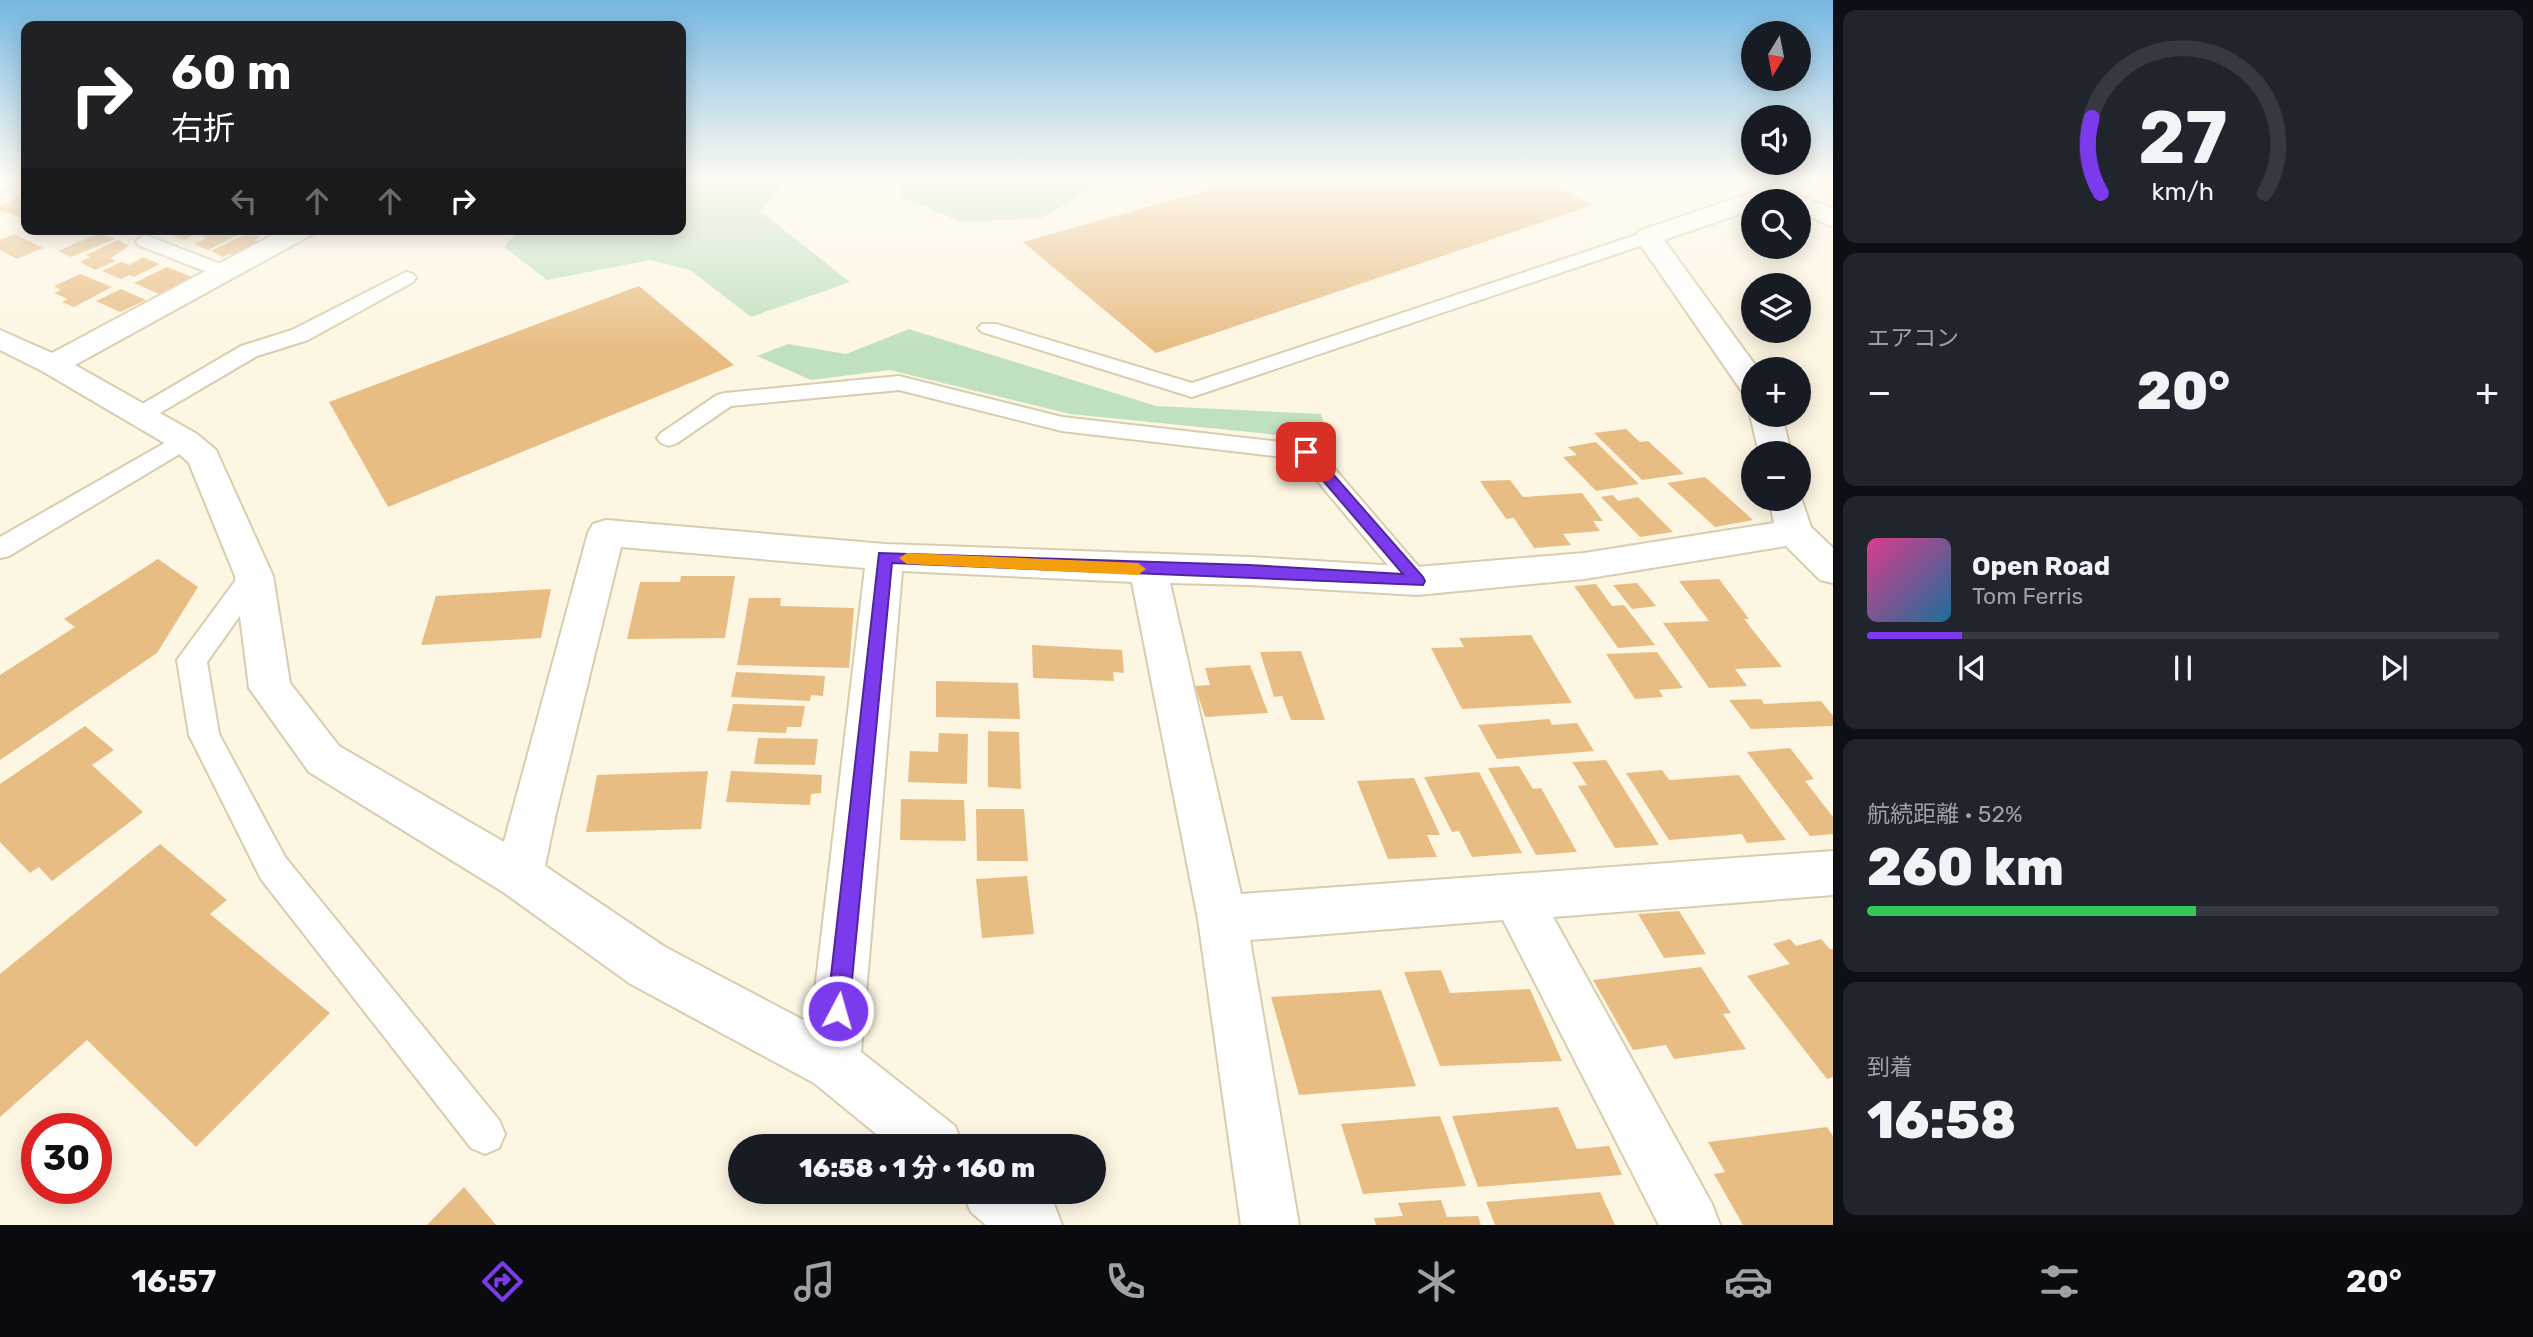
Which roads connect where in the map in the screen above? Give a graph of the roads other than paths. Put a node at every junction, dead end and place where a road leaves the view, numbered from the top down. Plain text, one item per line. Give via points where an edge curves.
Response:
1 (1660, 233) edge
2 (293, 235) edge
3 (1648, 237) junction
4 (145, 241) dead end
5 (225, 272) junction
6 (406, 278) dead end
7 (989, 328) dead end
8 (0, 339) edge
9 (52, 365) junction
10 (1741, 368) edge
11 (140, 415) junction
12 (669, 438) dead end
13 (186, 440) junction
14 (1790, 515) edge
15 (0, 549) edge
16 (885, 557) junction
17 (1149, 569) junction
18 (1833, 570) edge
19 (254, 576) junction
20 (1417, 581) junction
21 (520, 876) junction
22 (1825, 884) edge
23 (1516, 897) junction
24 (1222, 919) junction
25 (832, 1064) junction
26 (485, 1134) dead end
27 (919, 1134) edge
28 (1006, 1204) edge
29 (1033, 1225) edge
30 (1270, 1225) edge
31 (1691, 1225) edge

1 - 3 street
2 - 5 street
3 - 7 lane via 1192,390
3 - 10 street
4 - 5 lane
5 - 9 street
6 - 11 lane via 300,335 249,351
8 - 9 street
9 - 11 street
11 - 13 street
12 - 20 lane via 724,400 900,383 1062,424 1306,452
13 - 15 lane
13 - 19 street via 204,458
14 - 18 street
14 - 20 street via 1584,566
16 - 17 street
16 - 21 street via 606,533
16 - 25 street
17 - 20 street
17 - 24 street
19 - 21 street via 270,688 324,759
19 - 26 lane via 192,660 204,735 273,869
21 - 25 street via 647,965
22 - 23 street
23 - 24 street
23 - 31 street
24 - 30 street
25 - 27 street
28 - 29 street

